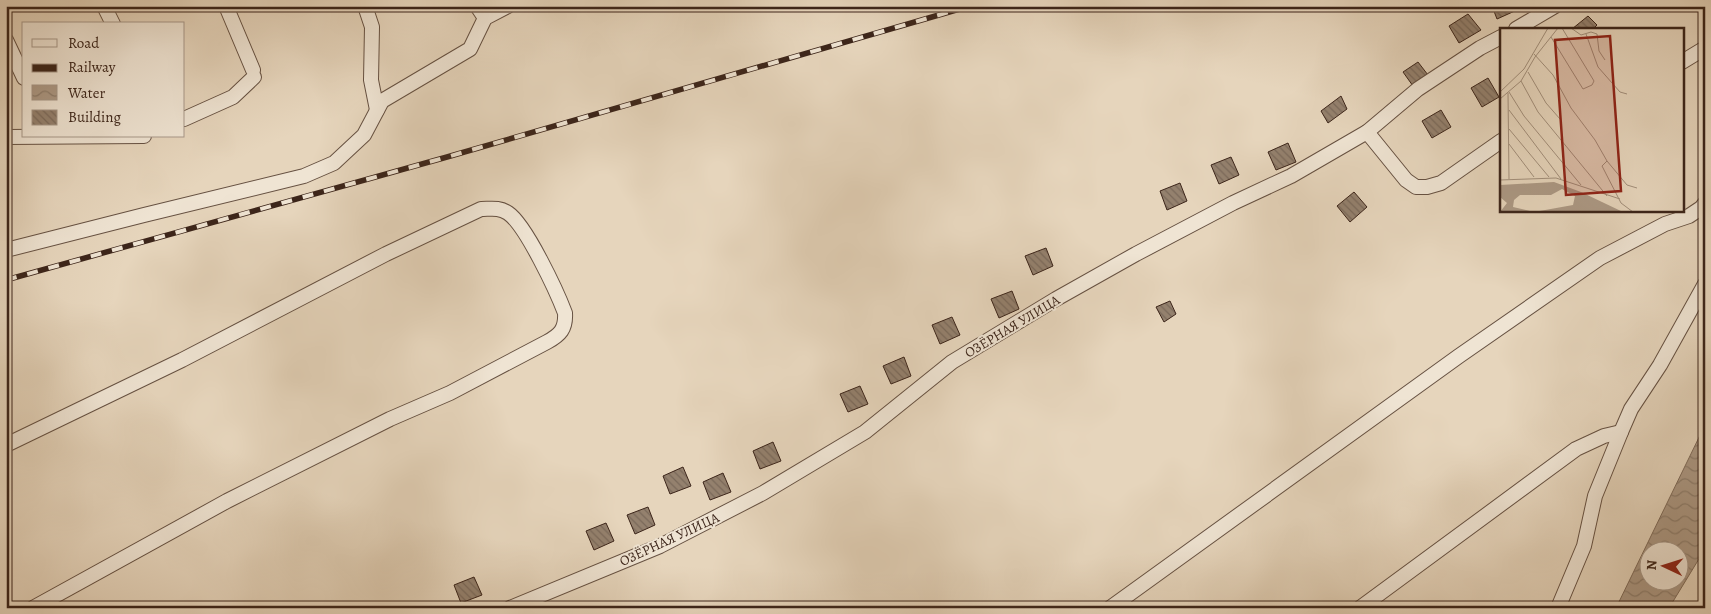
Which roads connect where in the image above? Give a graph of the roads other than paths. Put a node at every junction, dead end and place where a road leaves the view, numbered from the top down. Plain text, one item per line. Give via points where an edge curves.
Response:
1 (104, 6) edge
2 (226, 6) edge
3 (365, 6) edge
4 (477, 6) edge
5 (508, 6) edge
6 (1555, 6) edge
7 (485, 18) junction
8 (112, 22) edge
9 (1518, 28) edge
10 (1500, 38) edge
11 (6, 40) edge
12 (1705, 48) edge
13 (1684, 61) edge
14 (22, 74) edge
15 (377, 110) junction
16 (185, 119) edge
17 (1368, 132) junction
18 (6, 137) edge
19 (22, 137) edge
20 (1500, 141) edge
21 (1705, 203) edge
22 (6, 250) edge
23 (1705, 284) edge
24 (1621, 432) junction
25 (6, 445) edge
26 (33, 608) edge
27 (510, 608) edge
28 (1110, 608) edge
29 (1360, 608) edge
30 (1558, 608) edge

1 - 8 street
2 - 16 street via 254,74 233,97
3 - 15 street via 372,27 371,80
4 - 7 street
5 - 7 street
6 - 9 street
7 - 15 street via 470,49 393,93 382,101
10 - 17 street, ОЗЁРНАЯ УЛИЦА via 1418,89
11 - 14 street
12 - 13 street
15 - 22 street via 364,135 342,157 304,176
17 - 20 street via 1406,180 1416,187 1441,182
17 - 27 street, ОЗЁРНАЯ УЛИЦА via 1056,299 952,362 865,432 763,493 660,546
18 - 19 street
21 - 28 street via 1690,216 1665,224 1600,258
23 - 24 street
24 - 29 street via 1604,436 1576,450
24 - 30 street via 1595,496 1584,546
25 - 26 street via 482,209 497,208 508,213 517,223 528,237 565,313 563,330 548,342 227,501

